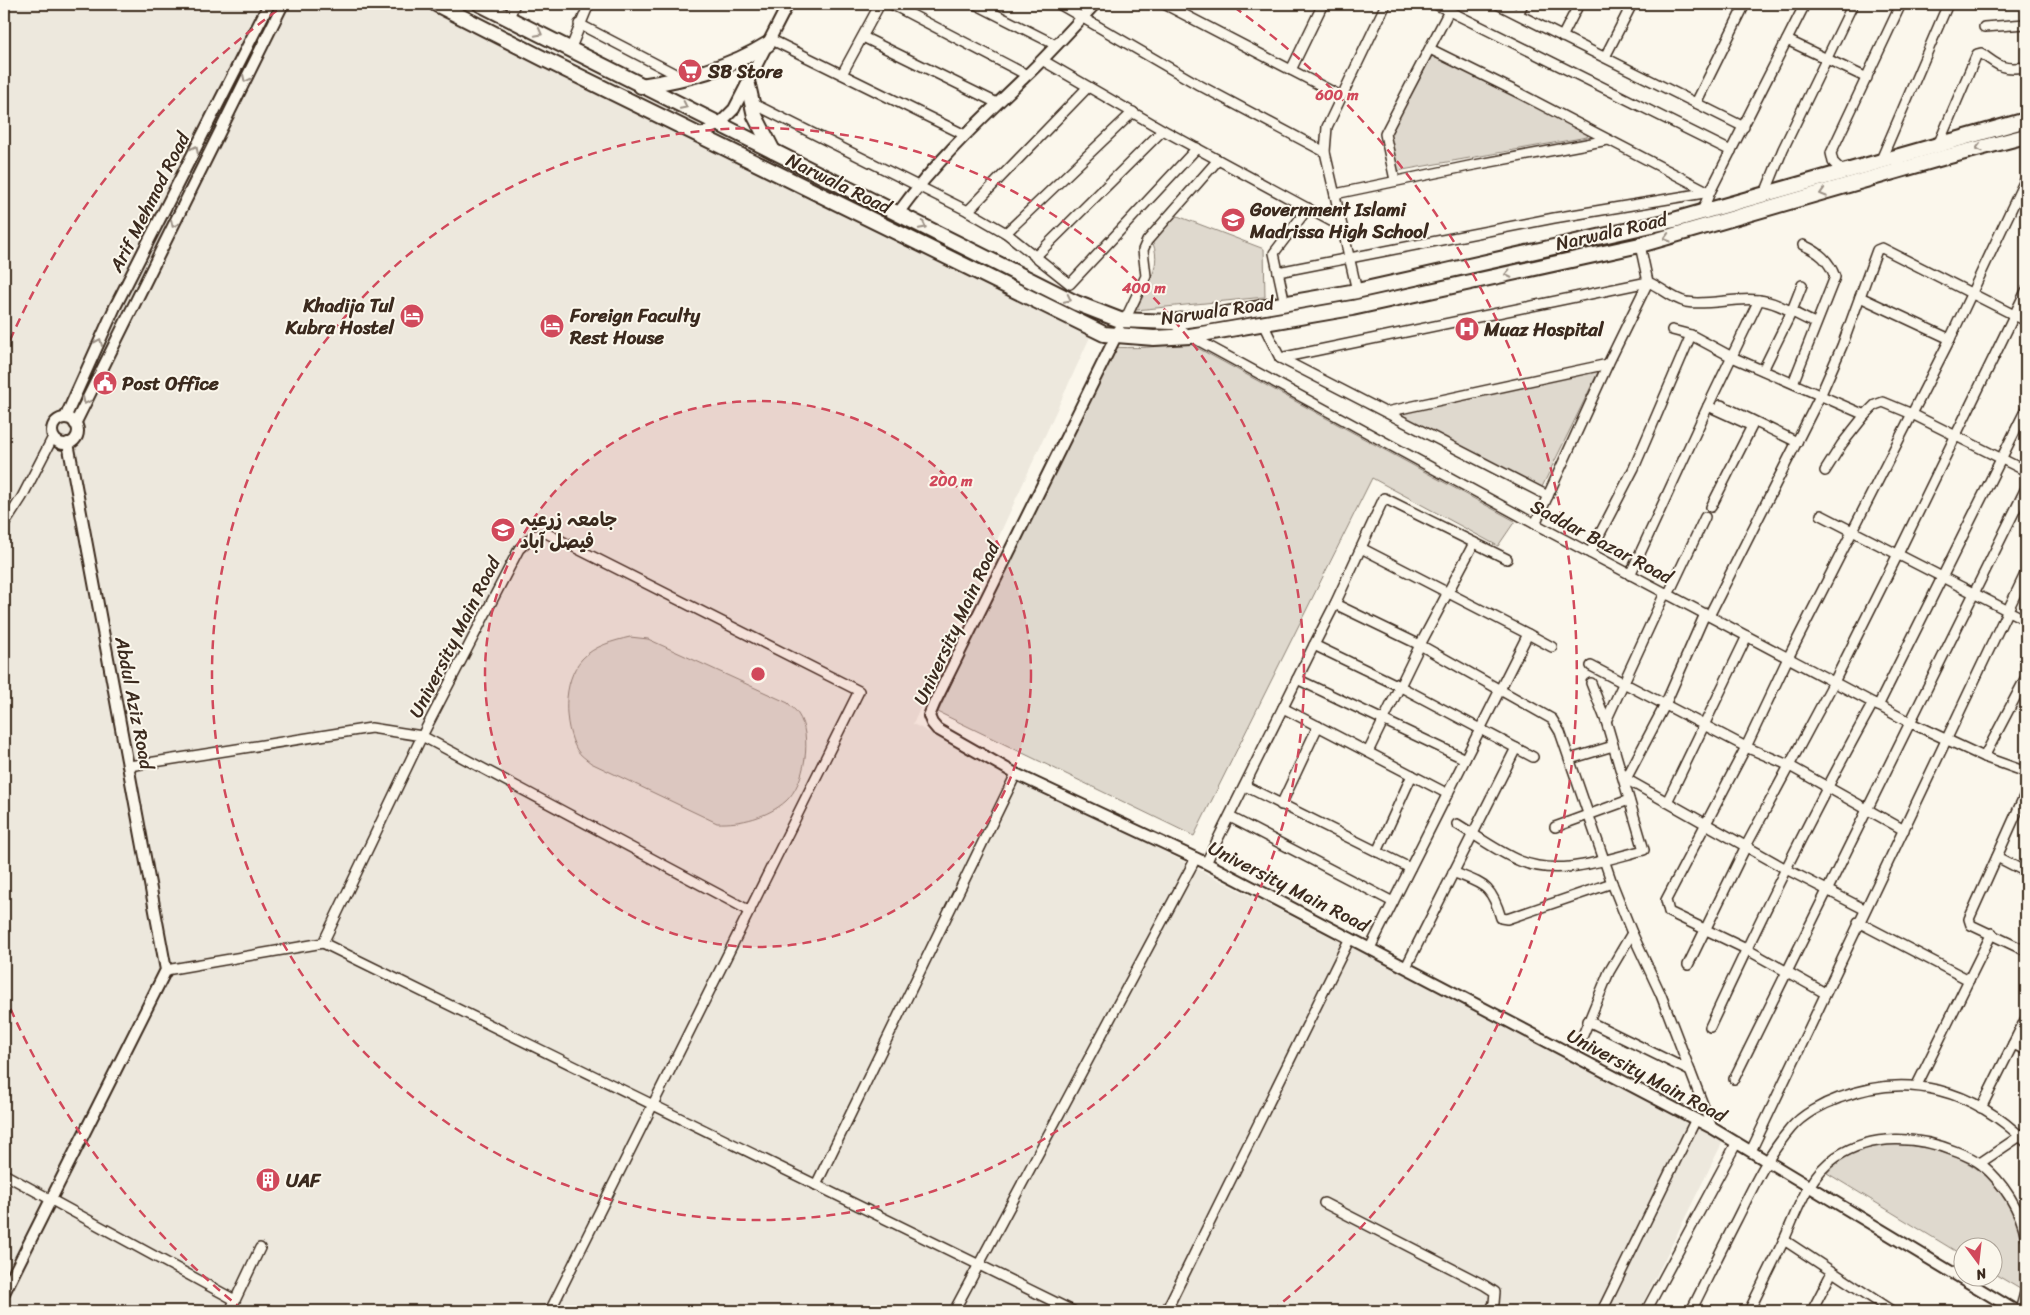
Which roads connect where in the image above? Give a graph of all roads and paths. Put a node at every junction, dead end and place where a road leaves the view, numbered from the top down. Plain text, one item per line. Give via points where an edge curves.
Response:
1 (269, 4) edge
2 (284, 4) edge
3 (436, 4) edge
4 (480, 4) edge
5 (516, 4) edge
6 (589, 4) edge
7 (788, 4) edge
8 (880, 4) edge
9 (891, 4) edge
10 (974, 4) edge
11 (1059, 4) edge
12 (1095, 4) edge
13 (1164, 4) edge
14 (1323, 4) edge
15 (1386, 4) edge
16 (1435, 4) edge
17 (1497, 4) edge
18 (1523, 4) edge
19 (1579, 4) edge
20 (1632, 4) edge
21 (1745, 4) edge
22 (1805, 4) edge
23 (1853, 4) edge
24 (1901, 4) edge
25 (1948, 4) edge
26 (909, 8) edge
27 (1449, 11) junction
28 (1518, 14) junction
29 (1083, 16) junction
30 (509, 17) junction
31 (579, 24) junction
32 (2026, 24) edge
33 (1984, 27) dead end
34 (863, 37) junction
35 (1562, 37) junction
36 (1787, 40) junction
37 (769, 41) junction
38 (249, 44) junction
39 (1056, 44) junction
40 (1430, 49) junction
41 (260, 50) junction
42 (570, 50) junction
43 (1605, 57) junction
44 (1827, 58) junction
45 (1042, 60) junction
46 (2026, 67) edge
47 (1292, 70) junction
48 (842, 74) junction
49 (1027, 75) junction
50 (684, 78) junction
51 (1867, 78) junction
52 (748, 85) joint
53 (641, 86) junction
54 (1088, 87) junction
55 (1341, 96) junction
56 (745, 100) junction
57 (997, 103) junction
58 (1696, 103) junction
59 (1133, 112) junction
60 (2026, 120) edge
61 (720, 123) junction
62 (1744, 127) junction
63 (1163, 130) junction
64 (965, 135) junction
65 (700, 136) junction
66 (2026, 136) edge
67 (1608, 140) junction
68 (1938, 145) junction
69 (1197, 148) junction
70 (773, 151) junction
71 (1731, 151) junction
72 (1325, 152) junction
73 (1218, 160) junction
74 (1880, 162) junction
75 (1843, 172) junction
76 (181, 178) junction
77 (2026, 178) edge
78 (1395, 180) junction
79 (194, 184) junction
80 (917, 187) junction
81 (1710, 192) junction
82 (1335, 194) junction
83 (1764, 196) junction
84 (1308, 208) junction
85 (968, 212) junction
86 (898, 213) junction
87 (1702, 213) junction
88 (1342, 227) junction
89 (1697, 229) junction
90 (1006, 234) junction
91 (1640, 245) junction
92 (1803, 245) dead end
93 (1035, 257) junction
94 (1350, 257) junction
95 (1278, 272) junction
96 (131, 276) junction
97 (1648, 282) junction
98 (145, 283) junction
99 (1802, 285) dead end
100 (1357, 291) junction
101 (2026, 291) edge
102 (1972, 294) junction
103 (1860, 297) junction
104 (1759, 300) junction
105 (1285, 304) junction
106 (1791, 313) junction
107 (2014, 315) junction
108 (1125, 320) junction
109 (2026, 321) edge
110 (1171, 322) junction
111 (1815, 323) junction
112 (1263, 324) junction
113 (1672, 330) dead end
114 (1116, 335) junction
115 (1691, 335) junction
116 (1190, 336) junction
117 (1950, 339) junction
118 (1732, 357) junction
119 (1280, 358) junction
120 (1608, 364) junction
121 (1763, 370) junction
122 (1793, 383) junction
123 (1820, 394) junction
124 (1721, 405) dead end
125 (1708, 406) junction
126 (2026, 409) edge
127 (1386, 412) junction
128 (1912, 414) junction
129 (1864, 415) junction
130 (64, 418) junction
131 (76, 424) junction
132 (1956, 436) junction
133 (53, 437) junction
134 (1797, 442) junction
135 (68, 443) junction
136 (2000, 458) junction
137 (1825, 471) dead end
138 (2026, 471) edge
139 (2026, 488) edge
140 (1548, 496) junction
141 (1711, 507) dead end
142 (1821, 515) dead end
143 (1705, 517) dead end
144 (1534, 524) junction
145 (4, 525) edge
146 (1853, 530) junction
147 (1474, 543) junction
148 (1361, 548) junction
149 (1590, 553) junction
150 (1898, 554) junction
151 (1506, 559) dead end
152 (2026, 572) edge
153 (1630, 575) junction
154 (1942, 576) junction
155 (1448, 593) junction
156 (1975, 593) junction
157 (1667, 594) junction
158 (1336, 604) junction
159 (2007, 610) junction
160 (1707, 615) junction
161 (2026, 620) edge
162 (1528, 634) junction
163 (1747, 636) junction
164 (1314, 645) junction
165 (1420, 645) junction
166 (1552, 647) dead end
167 (1788, 658) junction
168 (1591, 666) dead end
169 (2026, 676) edge
170 (1297, 679) junction
171 (1834, 682) junction
172 (1591, 683) dead end
173 (1624, 683) junction
174 (1400, 687) junction
175 (1500, 689) junction
176 (1876, 704) junction
177 (1665, 705) junction
178 (1283, 708) junction
179 (1383, 722) junction
180 (1606, 722) junction
181 (1911, 723) junction
182 (1318, 726) junction
183 (1705, 726) junction
184 (1480, 729) junction
185 (422, 736) junction
186 (1948, 740) junction
187 (1613, 746) junction
188 (1746, 747) junction
189 (1516, 748) junction
190 (1368, 752) junction
191 (1533, 757) dead end
192 (1984, 757) junction
193 (1465, 759) junction
194 (1570, 759) junction
195 (1788, 765) junction
196 (129, 766) junction
197 (2026, 772) edge
198 (1016, 774) junction
199 (1412, 775) junction
200 (1245, 786) junction
201 (1826, 787) junction
202 (2026, 792) edge
203 (1448, 794) junction
204 (1629, 800) junction
205 (1667, 802) junction
206 (1281, 805) junction
207 (1868, 811) junction
208 (2017, 813) junction
209 (1589, 815) junction
210 (1230, 816) junction
211 (2026, 818) edge
212 (1457, 824) dead end
213 (1706, 824) junction
214 (1555, 827) dead end
215 (1904, 830) junction
216 (1473, 833) junction
217 (1746, 846) junction
218 (1377, 852) junction
219 (1997, 857) junction
220 (1196, 858) junction
221 (1604, 860) junction
222 (1206, 863) junction
223 (1410, 868) junction
224 (1786, 868) junction
225 (1453, 872) junction
226 (2026, 872) edge
227 (1612, 883) junction
228 (1829, 890) junction
229 (1393, 902) junction
230 (1864, 910) junction
231 (750, 911) junction
232 (1858, 922) junction
233 (1706, 929) junction
234 (1632, 933) junction
235 (1992, 933) junction
236 (1350, 938) junction
237 (323, 943) junction
238 (1370, 948) junction
239 (1746, 949) junction
240 (2026, 951) edge
241 (1688, 965) dead end
242 (1406, 967) junction
243 (166, 970) junction
244 (1788, 972) junction
245 (1969, 980) junction
246 (1825, 993) junction
247 (2026, 1018) edge
248 (1588, 1021) junction
249 (1710, 1027) dead end
250 (1583, 1036) dead end
251 (2013, 1044) junction
252 (2026, 1050) edge
253 (1690, 1071) junction
254 (1734, 1079) dead end
255 (1917, 1085) junction
256 (654, 1105) junction
257 (1981, 1108) junction
258 (1696, 1119) junction
259 (1712, 1128) junction
260 (2024, 1137) edge
261 (1737, 1142) junction
262 (1751, 1151) junction
263 (1766, 1160) junction
264 (1980, 1163) junction
265 (4, 1174) edge
266 (816, 1185) junction
267 (1809, 1185) junction
268 (51, 1199) junction
269 (1324, 1203) dead end
270 (2026, 1238) edge
271 (1784, 1240) junction
272 (260, 1248) dead end
273 (977, 1265) junction
274 (1832, 1272) junction
275 (2026, 1289) edge
276 (4, 1292) edge
277 (235, 1300) junction
278 (230, 1311) edge
279 (550, 1311) edge
280 (954, 1311) edge
281 (1073, 1311) edge
282 (1166, 1311) edge
283 (1490, 1311) edge
284 (1602, 1311) edge
285 (1646, 1311) edge
286 (1691, 1311) edge
287 (1749, 1311) edge
288 (1812, 1311) edge
289 (1892, 1311) edge
290 (2018, 1311) edge

1 - 38 street, Arif Mehmod Road
2 - 41 street
3 - 65 main road, Narwala Road
4 - 30 main road, Narwala Road
5 - 30 street
6 - 31 street
7 - 37 street
8 - 34 street
9 - 26 street
10 - 39 street
11 - 29 street
12 - 29 street
13 - 47 street
14 - 47 street
15 - 55 street
16 - 27 street
17 - 28 street
18 - 28 street
19 - 35 street
20 - 43 street
21 - 58 street
22 - 36 street
23 - 44 street
24 - 51 street
25 - 74 street
26 - 49 street
27 - 40 street
27 - 71 street
28 - 35 street
29 - 39 street
29 - 72 street via 1200,85
30 -> 42 main road, Narwala Road
31 - 42 street
31 - 50 street
32 - 33 street
34 - 48 street
34 - 57 street
35 - 43 street
36 - 44 street
36 - 62 street
37 - 48 street
37 - 50 main road via 750,55 723,67
37 - 52 street
38 - 41 street
76 -> 38 street, Arif Mehmod Road
39 - 45 street
40 - 67 street
40 - 78 street via 1385,134
41 -> 79 street
42 - 53 main road, Narwala Road
43 - 58 street
44 - 51 street
44 - 83 street
45 - 49 street
45 - 54 street
46 - 68 street via 1998,66 1981,53 1977,54
47 - 55 street
48 - 64 street
49 - 57 street
50 - 53 main road
51 - 75 street via 1831,153 1833,162
52 - 56 main road
53 -> 61 main road, Narwala Road
54 - 59 street
54 - 85 street
55 - 72 street via 1327,127
56 - 61 street
56 - 70 main road
56 - 80 street
57 - 64 street
58 - 62 street
59 - 63 street
59 - 90 street
60 - 68 main road, Narwala Road
61 - 65 street
61 - 70 main road, Narwala Road
62 - 71 street
63 - 69 street
63 - 93 street
64 - 80 street
65 - 114 main road, Narwala Road via 1104,334
66 -> 89 main road, Narwala Road
67 - 78 street
67 - 81 street
68 - 74 main road, Narwala Road
69 - 73 street
69 - 93 street via 1070,284
70 - 86 main road, Narwala Road
71 - 81 street
72 - 82 street
73 - 84 street
73 - 108 street via 1147,241 1143,250 1146,276
74 - 75 main road, Narwala Road
75 - 83 main road, Narwala Road
76 - 79 street
76 - 96 street, Arif Mehmod Road
77 - 102 street
78 - 82 street
79 -> 98 street
80 - 85 street
80 - 86 street
81 - 87 street
81 - 94 street
82 - 88 street
83 - 87 main road, Narwala Road
84 - 88 street
84 - 95 street via 1274,253
85 - 90 street
86 -> 108 main road, Narwala Road via 1076,303
87 - 89 street
87 - 100 main road, Narwala Road
88 - 94 street
89 -> 91 main road, Narwala Road
90 - 93 street
91 - 97 street
91 -> 112 main road, Narwala Road
92 - 111 street via 1821,254 1835,277
94 - 95 street
94 - 100 street
95 - 105 street
96 - 98 street
130 -> 96 street, Arif Mehmod Road
97 - 104 street via 1694,303
97 - 119 street
97 - 120 street
98 -> 131 street
99 - 106 street
100 - 105 main road, Narwala Road
101 - 107 street
102 - 103 street via 1882,248 1874,256
102 - 107 street
102 - 117 street
103 - 117 street
103 - 123 street
104 - 106 street via 1778,305
104 - 118 street
105 - 110 main road, Narwala Road
106 - 111 street
106 - 121 street
107 - 109 street
107 - 132 street
108 - 110 main road, Narwala Road
108 - 114 street, University Main Road
110 - 116 street, Saddar Bazar Road
111 - 122 street
112 - 116 main road, Narwala Road
112 - 119 street
113 - 115 street
114 - 116 main road, Narwala Road
114 - 198 street, University Main Road via 929,716 937,729
115 - 118 street
115 - 149 street via 1634,468
116 - 144 street, Saddar Bazar Road
117 - 128 street
118 - 121 street
118 - 125 street
119 - 127 street
120 - 127 street
120 - 140 street
121 - 122 street
122 - 123 street
123 - 129 street
123 - 134 street
124 - 134 street
125 - 141 street via 1752,426
125 - 153 street
126 - 136 street
127 - 140 street
128 - 129 street via 1883,402
128 - 132 street
128 - 146 street
129 - 137 street
130 - 131 street
130 - 133 street via 54,424
131 - 135 street via 76,435
132 - 136 street
132 - 150 street
133 - 135 street
133 - 145 street
134 - 160 street
135 - 196 street, Abdul Aziz Road
136 - 138 street
136 - 154 street
139 - 156 street
140 - 144 street
142 - 146 street
143 - 157 street
144 - 149 street, Saddar Bazar Road
146 - 150 street
146 - 167 street
147 - 148 street via 1384,498
147 - 151 street
147 - 155 street
148 - 155 street
148 - 158 street
149 - 153 street, Saddar Bazar Road
150 - 154 street
150 - 171 street
152 - 159 street
153 - 157 street, Saddar Bazar Road
154 - 156 street
154 - 176 street
155 - 162 street
155 - 165 street
156 - 159 street
156 - 181 street
157 - 160 street, Saddar Bazar Road
157 - 173 street
158 - 164 street
158 - 165 street
159 - 161 street
159 - 186 street
160 - 163 street, Saddar Bazar Road
160 - 177 street
162 - 166 street
162 - 175 street
163 - 167 street, Saddar Bazar Road
163 - 183 street
164 - 170 street
164 - 174 street
165 - 174 street
165 - 175 street
167 - 171 street, Saddar Bazar Road
167 - 188 street
168 - 173 street
169 - 192 street
170 - 178 street
170 - 179 street
171 - 176 street, Saddar Bazar Road
171 - 195 street
172 - 180 street
173 - 177 street
173 - 180 street
174 - 179 street
174 - 184 street
175 - 184 street
175 - 194 street via 1552,719
176 - 181 street, Saddar Bazar Road
176 - 201 street
177 - 183 street
177 - 205 street via 1626,779
178 - 182 street
178 - 200 street
179 - 190 street
179 - 193 street
180 - 187 street
181 - 186 street, Saddar Bazar Road
181 - 207 street
182 - 190 street
182 - 206 street
183 - 188 street
183 - 205 street
184 - 189 street
184 - 193 street
185 - 196 street via 371,728
185 - 231 street
185 - 231 street, University Main Road via 520,549 533,536 546,533 859,691
185 - 237 street, University Main Road
186 - 192 street, Saddar Bazar Road
186 - 215 street
187 - 194 street
187 - 204 street
188 - 195 street
188 - 213 street
189 - 191 street
189 - 216 street
190 - 199 street
192 - 197 street, Saddar Bazar Road
193 - 203 street
194 - 209 street
195 - 201 street
195 - 217 street
196 - 243 street, Abdul Aziz Road
198 - 220 street, University Main Road
198 - 266 street
199 - 203 street
199 - 218 street
200 - 206 street
200 - 210 street
201 - 207 street
201 - 224 street
202 - 208 street
203 - 223 street
204 - 209 street
204 - 221 street via 1644,850
205 - 213 street
206 - 218 street
207 - 215 street
207 - 228 street
208 - 211 street
208 - 219 street
209 - 214 street
209 - 221 street
210 - 222 street
210 - 229 street
212 - 216 street
213 - 217 street
213 - 233 street via 1666,900 1669,912
215 - 230 street
216 - 221 street via 1518,860 1536,866 1556,868
216 - 225 street
217 - 224 street
217 - 233 street
218 - 223 street
219 - 226 street
219 - 235 street via 1969,919 1971,925
220 - 222 street, University Main Road
220 - 273 street
221 - 227 street
222 - 236 street, University Main Road
223 - 229 street
224 - 228 street
224 - 239 street
225 - 227 street via 1487,887 1495,898 1501,918 1507,919
225 - 242 street
227 - 234 street
228 - 230 street
228 - 244 street
229 - 238 street
230 - 232 street
231 - 256 street
232 - 245 street
232 - 246 street
233 - 239 street
233 - 241 street
234 - 248 street via 1608,972
234 - 253 street via 1661,994
235 - 240 street
235 - 245 street
236 - 238 street, University Main Road
236 - 282 street
237 - 243 street
237 - 256 street
238 - 242 street, University Main Road
239 - 244 street
239 - 249 street
242 - 258 street, University Main Road
243 - 268 street
244 - 246 street
244 - 254 street
245 - 255 street
246 - 262 street
247 - 251 street
248 - 250 street
248 - 253 street
251 - 252 street
251 - 257 street
253 - 259 street
255 - 257 street via 1943,1090
255 - 263 street via 1891,1085 1858,1091 1828,1102 1792,1126
256 - 266 street
256 - 279 street
257 - 260 street
258 - 259 street, University Main Road
258 - 284 street
259 - 261 street, University Main Road
260 - 264 street
261 - 262 street, University Main Road
261 - 285 street
262 - 263 street, University Main Road
263 - 267 street, University Main Road
263 - 286 street
264 - 267 street via 1932,1143 1912,1139 1874,1142 1835,1158
264 - 270 street via 2000,1183 2019,1214
265 - 268 street
266 - 273 street
267 - 271 street
267 - 290 street, University Main Road
268 - 276 street
268 - 277 street
269 - 283 street via 1489,1288 1495,1292
271 - 274 street
271 - 287 street
272 - 277 street
273 - 280 street
273 - 281 street
274 - 288 street
274 - 289 street
275 - 290 street
277 - 278 street

